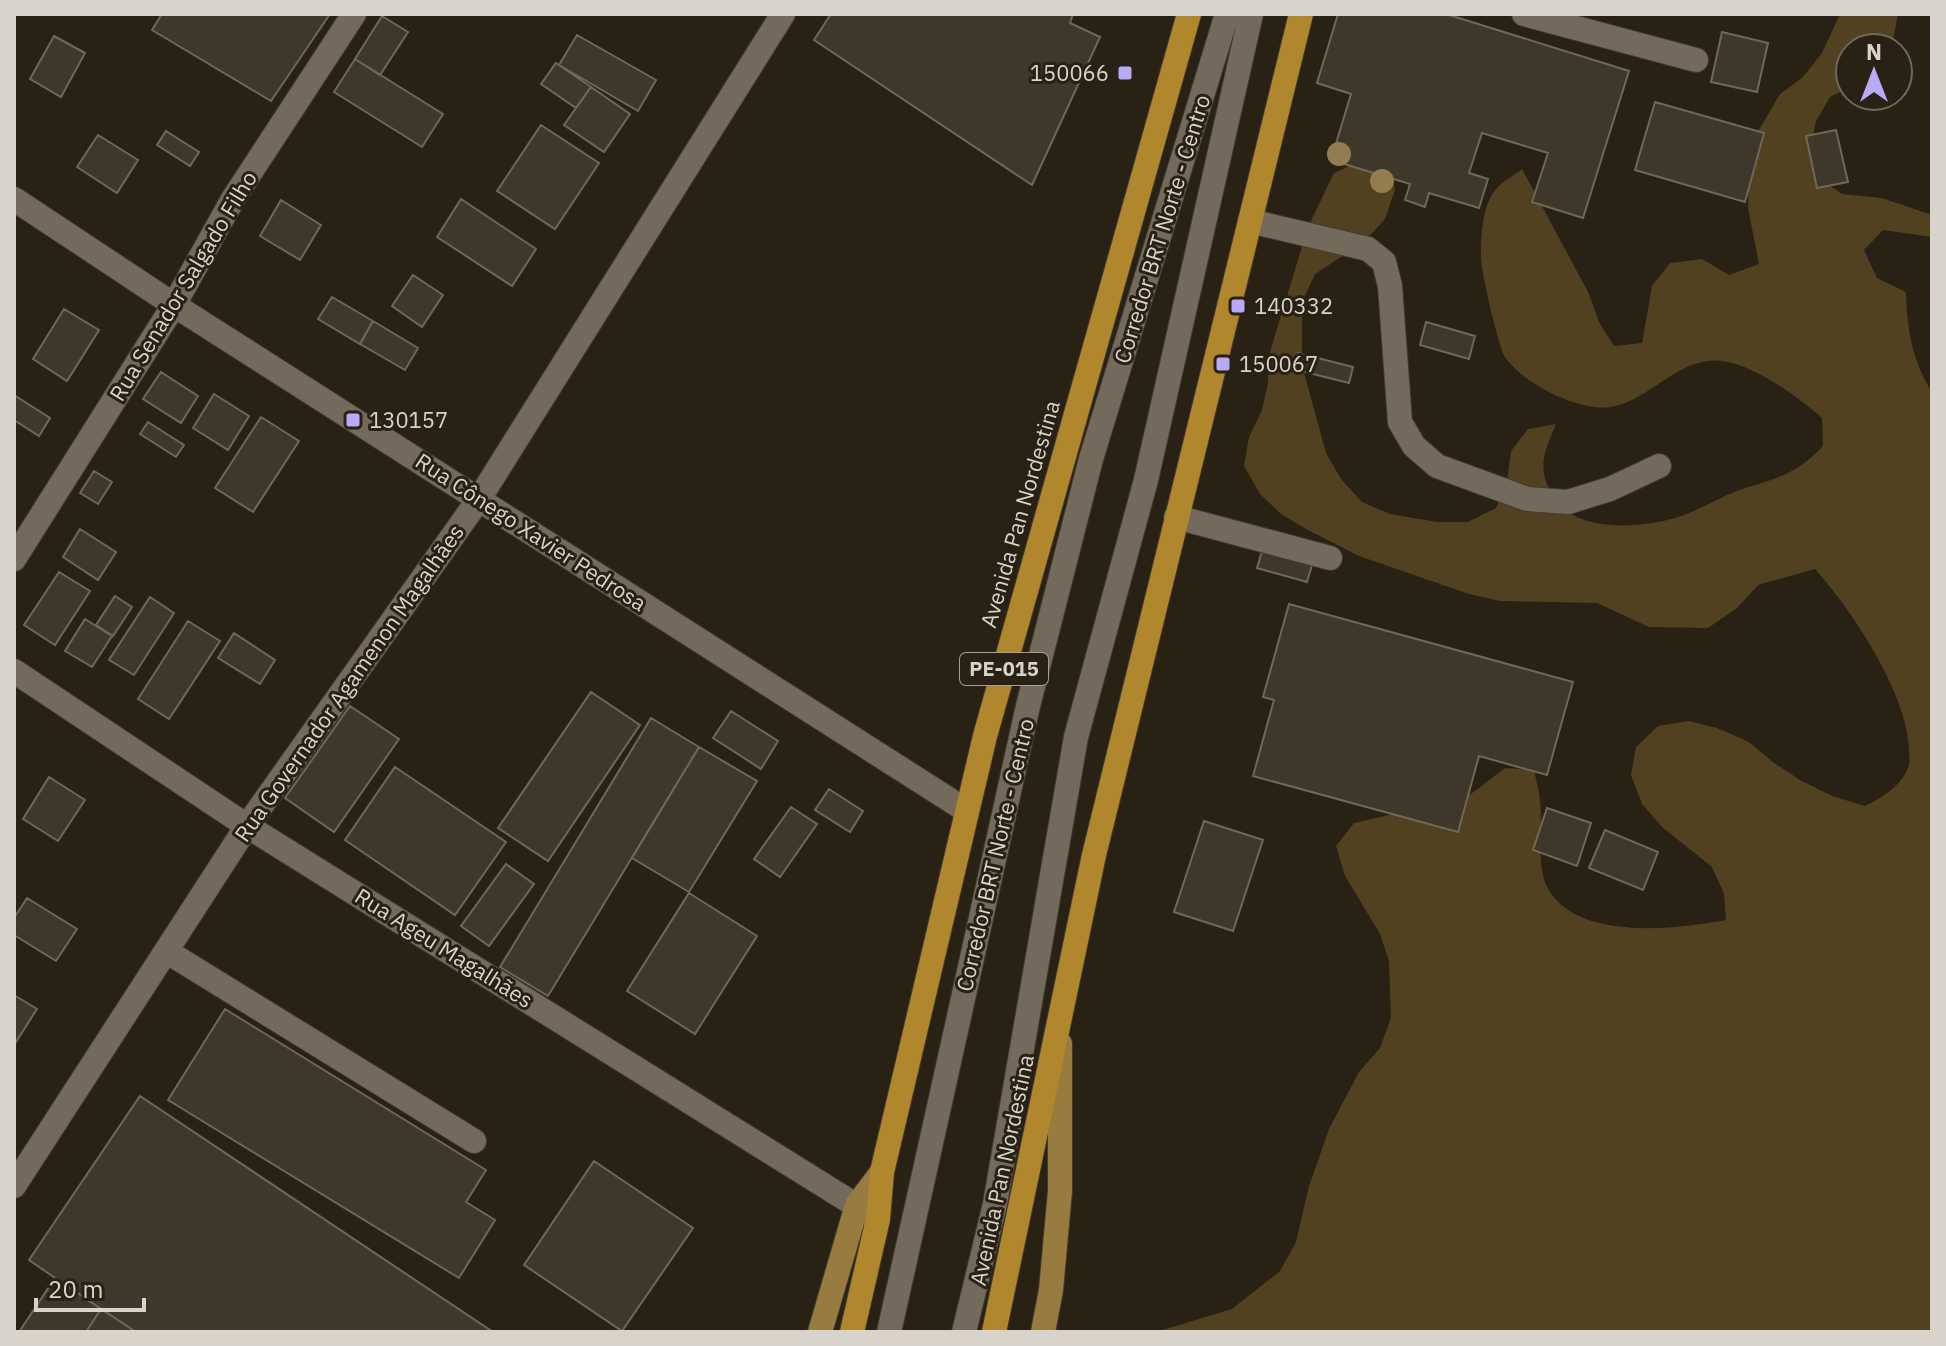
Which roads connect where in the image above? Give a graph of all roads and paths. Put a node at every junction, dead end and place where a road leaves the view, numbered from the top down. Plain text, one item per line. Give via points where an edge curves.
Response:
1 (354, 14) edge
2 (783, 14) edge
3 (1189, 14) edge
4 (1227, 14) edge
5 (1251, 14) edge
6 (1301, 14) edge
7 (1524, 14) edge
8 (1696, 60) dead end
9 (14, 199) edge
10 (1250, 221) junction
11 (174, 305) junction
12 (1659, 466) dead end
13 (479, 499) junction
14 (1176, 517) junction
15 (1330, 558) dead end
16 (14, 559) edge
17 (14, 671) edge
18 (967, 811) junction
19 (247, 826) junction
20 (166, 951) junction
21 (1060, 1019) junction
22 (474, 1141) dead end
23 (16, 1179) edge
24 (868, 1212) junction
25 (820, 1332) edge
26 (852, 1332) edge
27 (889, 1332) edge
28 (964, 1332) edge
29 (994, 1332) edge
30 (1043, 1332) edge

1 - 11 street, Rua Senador Salgado Filho via 233,199
2 - 13 street, Rua Governador Agamenon Magalhães
3 - 18 highway, Avenida Pan Nordestina / PE-015
4 - 27 street, Corredor BRT Norte - Centro via 1091,459 1028,706
5 - 28 street, Corredor BRT Norte - Centro via 1146,480 1076,737 995,1204
6 - 10 highway, Avenida Pan Nordestina
7 - 8 street
9 - 11 street, Rua Cônego Xavier Pedrosa
10 - 12 street via 1368,249 1384,262 1400,422 1414,446 1437,466 1527,499 1568,502
10 - 14 highway, Avenida Pan Nordestina
11 - 13 street, Rua Cônego Xavier Pedrosa
11 - 16 street, Rua Senador Salgado Filho
13 - 18 street, Rua Cônego Xavier Pedrosa
13 - 19 street, Rua Governador Agamenon Magalhães
14 - 15 street
14 - 21 highway, Avenida Pan Nordestina via 1097,840
17 - 19 street, Rua Ageu Magalhães
18 - 24 highway, Avenida Pan Nordestina / PE-015 via 882,1172
19 - 20 street, Rua Governador Agamenon Magalhães
19 - 24 street, Rua Ageu Magalhães
20 - 22 street
20 - 23 street, Rua Governador Agamenon Magalhães
21 - 29 highway, Avenida Pan Nordestina
21 - 30 main road, Avenida Pan Nordestina via 1060,1191
24 - 25 main road, Avenida Pan Nordestina
24 - 26 highway, Avenida Pan Nordestina / PE-015

